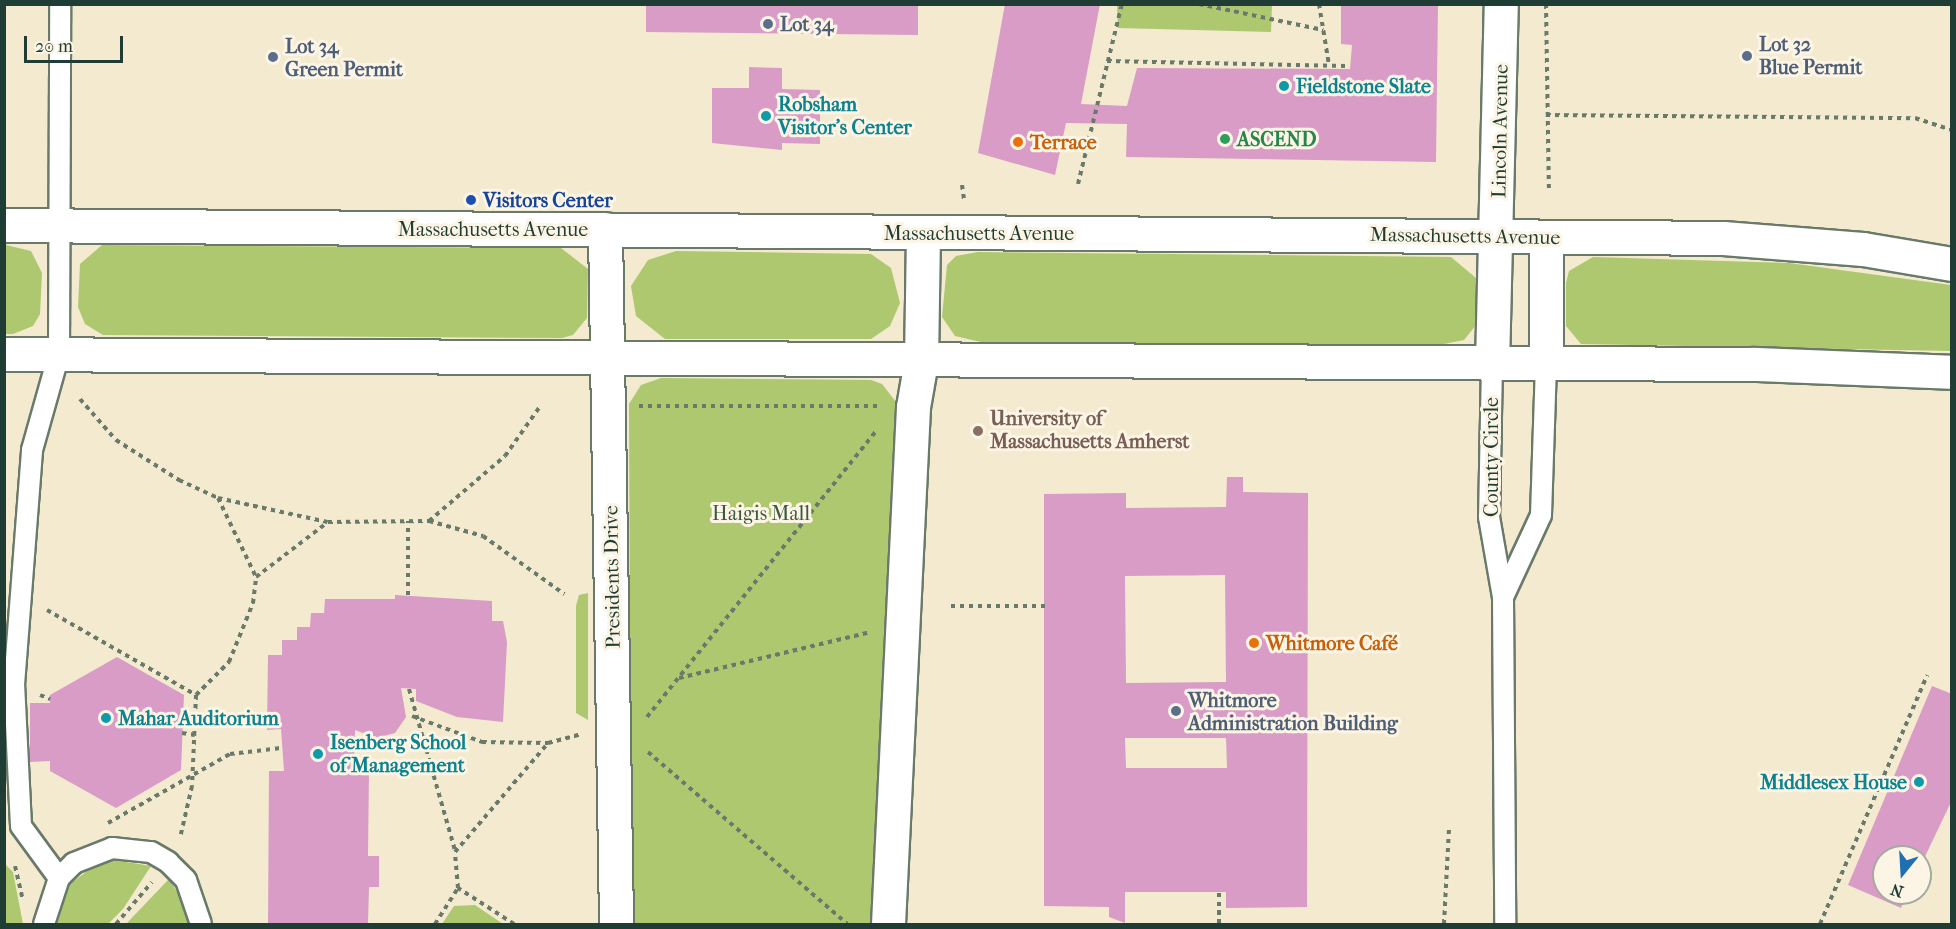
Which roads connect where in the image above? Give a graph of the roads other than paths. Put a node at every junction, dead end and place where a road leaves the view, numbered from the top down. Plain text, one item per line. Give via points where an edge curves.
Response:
1 (60, 4) edge
2 (1501, 4) edge
3 (4, 225) edge
4 (61, 225) junction
5 (605, 229) junction
6 (923, 232) junction
7 (1497, 237) junction
8 (1546, 237) junction
9 (1952, 264) edge
10 (4, 354) edge
11 (59, 354) junction
12 (606, 357) junction
13 (921, 361) junction
14 (1492, 364) junction
15 (1546, 365) junction
16 (1952, 372) edge
17 (1503, 597) junction
18 (59, 878) junction
19 (44, 924) edge
20 (201, 924) edge
21 (616, 924) edge
22 (888, 924) edge
23 (1505, 924) edge

1 - 4 lane
2 - 7 main road, Lincoln Avenue
3 - 4 main road, Massachusetts Avenue
4 - 5 main road, Massachusetts Avenue
4 - 11 lane
5 - 6 main road, Massachusetts Avenue
5 - 12 main road, Presidents Drive
6 - 7 main road, Massachusetts Avenue
6 - 13 main road
7 - 8 main road, Massachusetts Avenue
7 - 14 main road, Lincoln Avenue
8 - 9 main road, Massachusetts Avenue via 1779,240
8 - 15 main road
10 - 11 main road
11 - 12 main road
11 - 18 lane via 32,450 14,685 21,826
12 - 13 main road
12 - 21 main road, Presidents Drive via 611,406
13 - 14 main road
13 - 22 main road via 913,407
14 - 15 main road
14 - 17 lane, County Circle via 1489,517
15 - 16 main road via 1755,364
15 - 17 lane via 1541,515
17 - 23 lane, County Circle
18 - 19 lane
18 - 20 lane via 83,858 112,848 151,852 186,880

